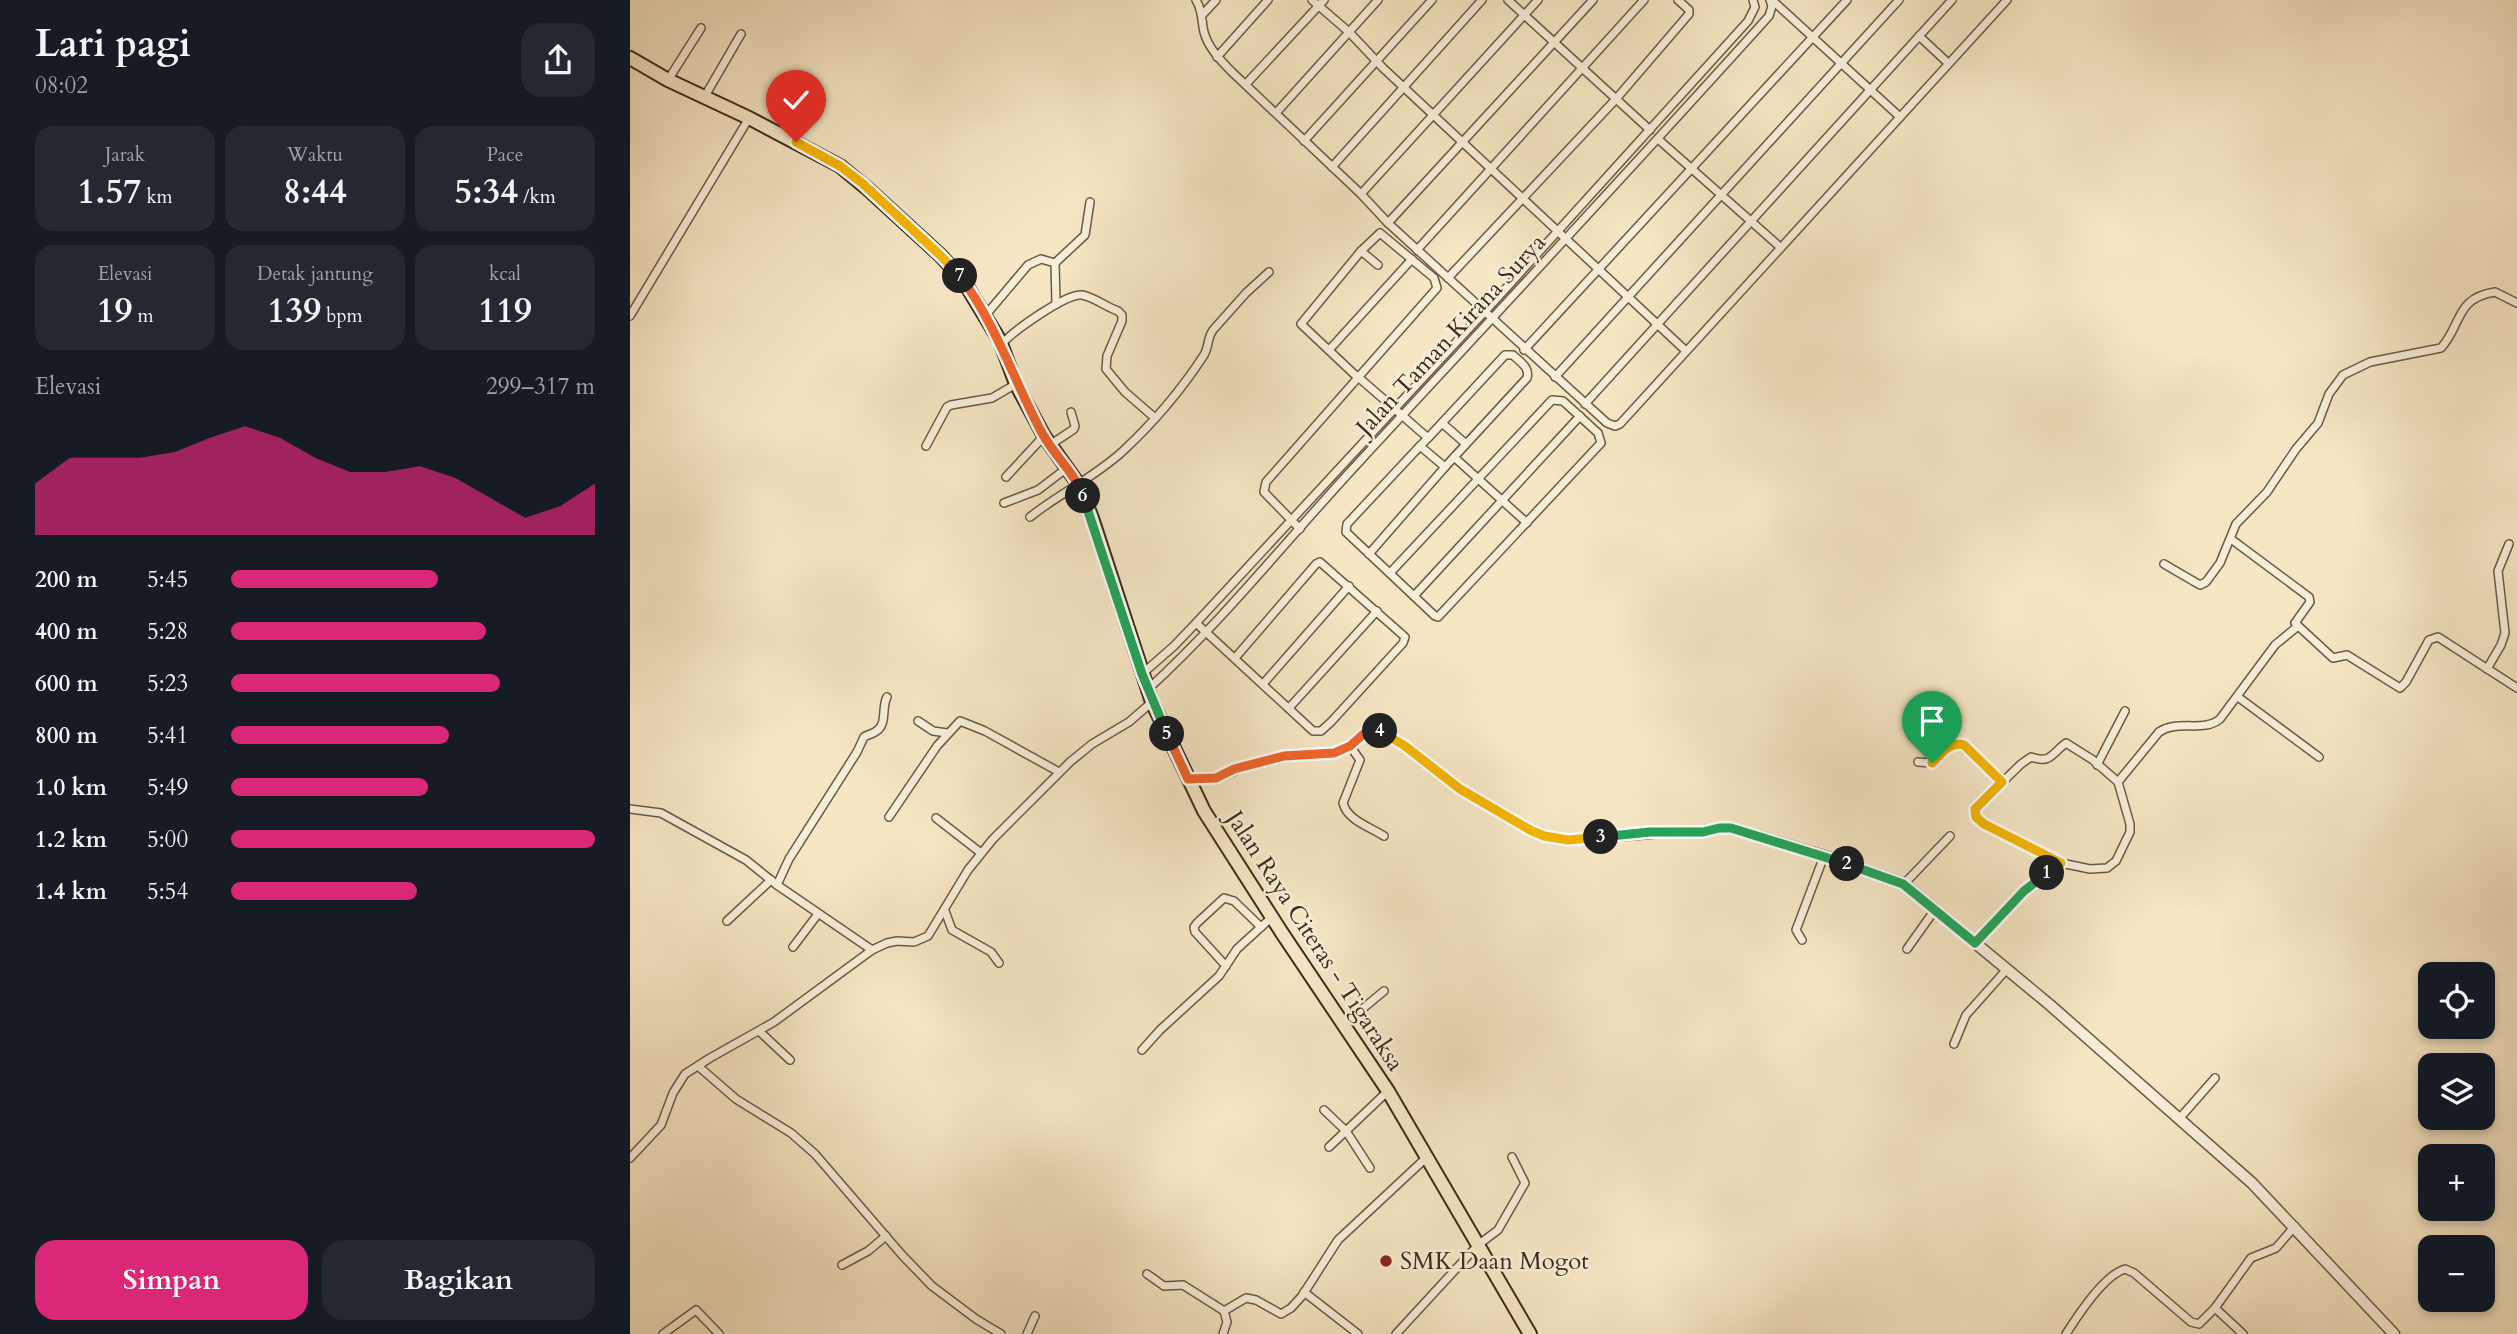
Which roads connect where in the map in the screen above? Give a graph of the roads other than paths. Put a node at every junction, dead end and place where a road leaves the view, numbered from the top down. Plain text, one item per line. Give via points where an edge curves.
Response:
1 (1196, 0) edge
2 (1216, 0) edge
3 (1268, 0) edge
4 (1311, 0) edge
5 (1378, 0) edge
6 (1432, 0) edge
7 (1482, 0) edge
8 (1508, 0) edge
9 (1538, 0) edge
10 (1593, 0) edge
11 (1644, 0) edge
12 (1678, 0) edge
13 (1771, 0) edge
14 (1847, 0) edge
15 (1899, 0) edge
16 (1952, 0) edge
17 (2007, 0) edge
18 (1321, 3) edge
19 (1754, 4) edge
20 (1203, 14) junction
21 (1525, 15) junction
22 (701, 28) dead end
23 (1349, 32) junction
24 (741, 34) dead end
25 (1919, 36) junction
26 (1812, 38) junction
27 (1555, 43) junction
28 (1217, 57) junction
29 (630, 58) edge
30 (1375, 60) junction
31 (1948, 63) junction
32 (1840, 64) junction
33 (1583, 68) junction
34 (668, 79) junction
35 (1246, 84) junction
36 (1403, 87) junction
37 (1870, 90) junction
38 (705, 96) junction
39 (1616, 99) junction
40 (1276, 113) junction
41 (1433, 114) junction
42 (1899, 117) junction
43 (749, 118) junction
44 (1650, 130) junction
45 (1658, 139) junction
46 (1304, 141) junction
47 (1463, 141) junction
48 (1332, 167) junction
49 (1489, 168) junction
50 (1691, 168) junction
51 (1361, 194) junction
52 (1721, 194) junction
53 (1522, 198) junction
54 (1090, 202) dead end
55 (1751, 220) junction
56 (1388, 223) junction
57 (1558, 231) junction
58 (1566, 239) junction
59 (1780, 247) junction
60 (1417, 250) junction
61 (1361, 251) junction
62 (1412, 259) junction
63 (1055, 263) junction
64 (1378, 265) dead end
65 (1599, 270) junction
66 (1269, 272) dead end
67 (1448, 278) junction
68 (1628, 296) junction
69 (1056, 303) junction
70 (2517, 303) edge
71 (1485, 312) junction
72 (630, 316) edge
73 (985, 316) junction
74 (1492, 319) junction
75 (1658, 324) junction
76 (1001, 345) junction
77 (1329, 350) junction
78 (1524, 350) junction
79 (1686, 351) junction
80 (1357, 376) junction
81 (1555, 377) junction
82 (1016, 384) junction
83 (1585, 404) junction
84 (1394, 410) junction
85 (1071, 412) dead end
86 (1402, 416) junction
87 (1580, 416) junction
88 (1155, 418) junction
89 (1442, 423) junction
90 (1428, 438) junction
91 (1047, 441) junction
92 (1466, 444) junction
93 (926, 446) dead end
94 (1420, 446) junction
95 (1454, 457) junction
96 (1445, 467) junction
97 (1067, 468) junction
98 (1006, 477) dead end
99 (1477, 479) junction
100 (1079, 485) junction
101 (1503, 500) junction
102 (1004, 503) dead end
103 (1030, 517) dead end
104 (1290, 520) junction
105 (1527, 523) junction
106 (1300, 529) junction
107 (2231, 539) junction
108 (2509, 544) dead end
109 (1369, 554) junction
110 (2164, 564) dead end
111 (1390, 573) junction
112 (1349, 586) junction
113 (1414, 596) junction
114 (1377, 611) junction
115 (1196, 623) junction
116 (2298, 626) junction
117 (1205, 631) junction
118 (1235, 658) junction
119 (2487, 669) junction
120 (1142, 674) junction
121 (1263, 684) junction
122 (2517, 688) edge
123 (1149, 696) junction
124 (887, 697) dead end
125 (2238, 697) junction
126 (1289, 708) junction
127 (2125, 711) dead end
128 (918, 721) dead end
129 (947, 733) junction
130 (1350, 746) junction
131 (2319, 757) dead end
132 (1918, 762) dead end
133 (2097, 765) junction
134 (1059, 772) junction
135 (1188, 779) junction
136 (2002, 782) junction
137 (2118, 782) junction
138 (630, 808) edge
139 (889, 817) dead end
140 (936, 818) dead end
141 (1384, 836) dead end
142 (1950, 836) dead end
143 (981, 853) junction
144 (1824, 856) junction
145 (2061, 863) junction
146 (774, 883) junction
147 (1903, 884) junction
148 (945, 910) junction
149 (1934, 911) junction
150 (818, 914) junction
151 (1272, 917) junction
152 (727, 921) dead end
153 (1261, 927) junction
154 (1802, 940) dead end
155 (1975, 943) junction
156 (793, 947) dead end
157 (1907, 949) dead end
158 (872, 950) junction
159 (999, 963) dead end
160 (1226, 966) junction
161 (2007, 969) junction
162 (1384, 991) dead end
163 (1343, 1025) junction
164 (759, 1031) junction
165 (1954, 1044) dead end
166 (1142, 1050) dead end
167 (790, 1060) dead end
168 (698, 1066) junction
169 (2215, 1078) dead end
170 (1388, 1091) junction
171 (1324, 1110) dead end
172 (2179, 1119) junction
173 (1346, 1131) junction
174 (1329, 1147) dead end
175 (1427, 1157) junction
176 (1512, 1157) dead end
177 (630, 1158) edge
178 (1370, 1168) dead end
179 (2295, 1226) junction
180 (886, 1236) junction
181 (1478, 1245) junction
182 (842, 1265) dead end
183 (1147, 1274) dead end
184 (1304, 1292) junction
185 (2215, 1308) junction
186 (1224, 1311) junction
187 (1035, 1316) dead end
188 (663, 1334) edge
189 (719, 1334) edge
190 (1001, 1334) edge
191 (1027, 1334) edge
192 (1223, 1334) edge
193 (1358, 1334) edge
194 (1396, 1334) edge
195 (1530, 1334) edge
196 (2066, 1334) edge
197 (2243, 1334) edge
198 (2394, 1334) edge

1 - 20 street
2 - 20 street
3 - 28 street
4 - 18 street
5 - 23 street
6 - 30 street
7 - 36 street
8 - 21 street
9 - 21 street
10 - 27 street
11 - 33 street
12 - 39 street via 1689,14
13 - 26 street
13 - 45 street, Jalan Taman Kirana Surya via 1769,16
14 - 26 street
15 - 32 street
16 - 25 street
17 - 31 street
18 - 23 street
18 - 35 street
19 - 44 street, Jalan Taman Kirana Surya via 1748,21
20 - 28 street via 1204,32
21 - 27 street
21 - 41 street
22 - 34 street
23 - 30 street
23 - 40 street
24 - 38 street
25 - 31 street
25 - 37 street
26 - 32 street
26 - 50 street
27 - 33 street
27 - 47 street
28 - 35 street
29 - 34 main road, Jalan Raya Citeras - Tigaraksa
30 - 36 street
30 - 46 street
31 - 42 street
32 - 37 street
32 - 52 street
33 - 39 street
33 - 49 street
34 - 38 main road, Jalan Raya Citeras - Tigaraksa
35 - 40 street
36 - 41 street
36 - 48 street
37 - 42 street
37 - 55 street
38 - 43 main road, Jalan Raya Citeras - Tigaraksa
39 - 44 street
39 - 53 street
40 - 46 street
41 - 47 street
41 - 51 street
42 - 59 street
43 - 72 street
43 - 73 main road, Jalan Raya Citeras - Tigaraksa via 840,166 862,183 954,270
44 - 57 street, Jalan Taman Kirana Surya
45 - 50 street
45 - 58 street, Jalan Taman Kirana Surya
46 - 48 street
47 - 49 street
47 - 56 street
48 - 51 street
49 - 53 street
49 - 60 street
50 - 52 street
50 - 65 street
51 - 56 street
52 - 55 street
52 - 68 street
53 - 57 street
53 - 67 street
54 - 63 street via 1085,235
55 - 59 street
55 - 75 street
56 - 60 street
57 - 58 street
57 - 71 street, Jalan Taman Kirana Surya
58 - 65 street
58 - 74 street, Jalan Taman Kirana Surya
59 - 79 street
60 - 67 street
61 - 62 street via 1383,233
61 - 64 street
61 - 77 street via 1301,324
62 - 77 street
62 - 80 street via 1434,278 1437,288
63 - 69 street
63 - 73 street via 1041,259 1028,265
65 - 68 street
65 - 78 street
66 - 88 street via 1213,330 1205,353
67 - 71 street
68 - 75 street
68 - 81 street
69 - 76 street
69 - 88 street via 1083,295 1120,312 1122,321 1106,369
70 - 107 street via 2495,292 2475,298 2460,312 2441,348 2370,362 2343,375 2329,394 2318,423 2261,499 2236,524
71 - 74 street
71 - 84 street, Jalan Taman Kirana Surya
73 - 76 main road, Jalan Raya Citeras - Tigaraksa
74 - 78 street
74 - 86 street, Jalan Taman Kirana Surya
75 - 79 street
75 - 83 street
76 - 82 main road, Jalan Raya Citeras - Tigaraksa
77 - 80 street
78 - 81 street
79 - 83 street via 1620,424 1606,423
80 - 84 street
80 - 104 street via 1263,487
81 - 83 street
82 - 91 main road, Jalan Raya Citeras - Tigaraksa
82 - 93 street via 992,398 951,405 943,411
84 - 86 street
84 - 104 street, Jalan Taman Kirana Surya
85 - 91 street via 1074,429
86 - 90 street
86 - 106 street, Jalan Taman Kirana Surya
87 - 99 street via 1563,401 1552,400
87 - 101 street
87 - 105 street via 1598,433 1601,443
88 - 100 street via 1124,450
89 - 90 street
89 - 92 street
89 - 92 street via 1505,355 1513,355 1526,368 1527,378
90 - 94 street
91 - 97 main road, Jalan Raya Citeras - Tigaraksa
91 - 98 street
92 - 95 street
94 - 96 street
94 - 109 street via 1346,527 1346,533
95 - 96 street
95 - 99 street
96 - 109 street
97 - 100 main road, Jalan Raya Citeras - Tigaraksa
97 - 102 street via 1038,490
99 - 101 street
99 - 111 street
100 - 103 street
100 - 120 main road, Jalan Raya Citeras - Tigaraksa
101 - 105 street
101 - 113 street
104 - 106 street
104 - 115 street, Jalan Taman Kirana Surya
105 - 113 street via 1440,617
106 - 117 street, Jalan Taman Kirana Surya
107 - 110 street via 2203,584
107 - 116 street via 2309,597 2295,623
108 - 119 street via 2498,571 2505,633
109 - 111 street
111 - 113 street
112 - 114 street
112 - 118 street via 1323,563 1316,564
112 - 121 street
114 - 126 street
114 - 126 street via 1405,637 1394,653 1321,731 1310,729
115 - 117 street
115 - 120 street, Jalan Taman Kirana Surya
116 - 119 street via 2333,658 2347,655 2400,688 2433,638 2442,639
116 - 125 street via 2275,645
117 - 118 street
117 - 123 street, Jalan Taman Kirana Surya
118 - 121 street
119 - 122 street
120 - 123 main road, Jalan Raya Citeras - Tigaraksa
121 - 126 street
123 - 134 street, Jalan Taman Kirana Surya via 1121,728 1086,748
123 - 135 main road, Jalan Raya Citeras - Tigaraksa
124 - 146 street via 881,727 864,737
125 - 131 street
125 - 137 street via 2214,724 2172,725 2159,732
127 - 133 street
128 - 129 street
129 - 134 street via 962,721
129 - 139 street
130 - 135 street via 1334,753 1284,756 1216,778
130 - 141 street via 1360,761 1343,803 1351,816
130 - 144 street via 1368,730 1381,731 1460,789 1530,830 1557,839 1731,828
132 - 136 street via 1932,763 1950,746 1960,744
133 - 136 street via 2066,743 2047,760 2027,758
133 - 137 street
134 - 143 street, Jalan Taman Kirana Surya
135 - 151 main road, Jalan Raya Citeras - Tigaraksa
136 - 145 street via 1975,809 1976,817
137 - 145 street via 2130,828 2116,860 2100,870
138 - 146 street via 661,813 746,860
140 - 143 street
142 - 147 street
143 - 148 street, Jalan Taman Kirana Surya
144 - 147 street
144 - 154 street via 1796,930
145 - 155 street via 2024,891
146 - 150 street
146 - 152 street
147 - 149 street
148 - 158 street, Jalan Taman Kirana Surya via 924,939 897,941
148 - 159 street via 951,930 991,952
149 - 155 street
149 - 157 street
150 - 156 street
150 - 158 street
151 - 153 street
151 - 163 main road, Jalan Raya Citeras - Tigaraksa
153 - 160 street
153 - 160 street via 1234,901 1224,898 1197,923 1195,932
155 - 161 street
158 - 164 street, Jalan Taman Kirana Surya
160 - 166 street
161 - 165 street via 1966,1015
161 - 172 street
162 - 163 street
163 - 170 main road, Jalan Raya Citeras - Tigaraksa
164 - 167 street
164 - 168 street, Jalan Taman Kirana Surya
168 - 177 street, Jalan Taman Kirana Surya via 680,1080 661,1125
168 - 180 street via 736,1099 791,1133 815,1154
169 - 172 street
170 - 173 street
170 - 175 main road, Jalan Raya Citeras - Tigaraksa
171 - 173 street
172 - 179 street
173 - 174 street
173 - 178 street
175 - 181 main road, Jalan Raya Citeras - Tigaraksa
175 - 184 street via 1338,1240
176 - 181 street via 1524,1187 1501,1226
179 - 185 street via 2276,1248 2251,1258
179 - 198 street
180 - 182 street
180 - 190 street via 932,1286
181 - 194 street
181 - 195 main road, Jalan Raya Citeras - Tigaraksa
183 - 186 street via 1164,1286 1182,1286
184 - 186 street via 1281,1314 1251,1298
184 - 193 street
185 - 196 street via 2196,1324 2134,1273 2122,1269 2080,1311
185 - 197 street
186 - 192 street
187 - 191 street
188 - 189 street via 695,1310

